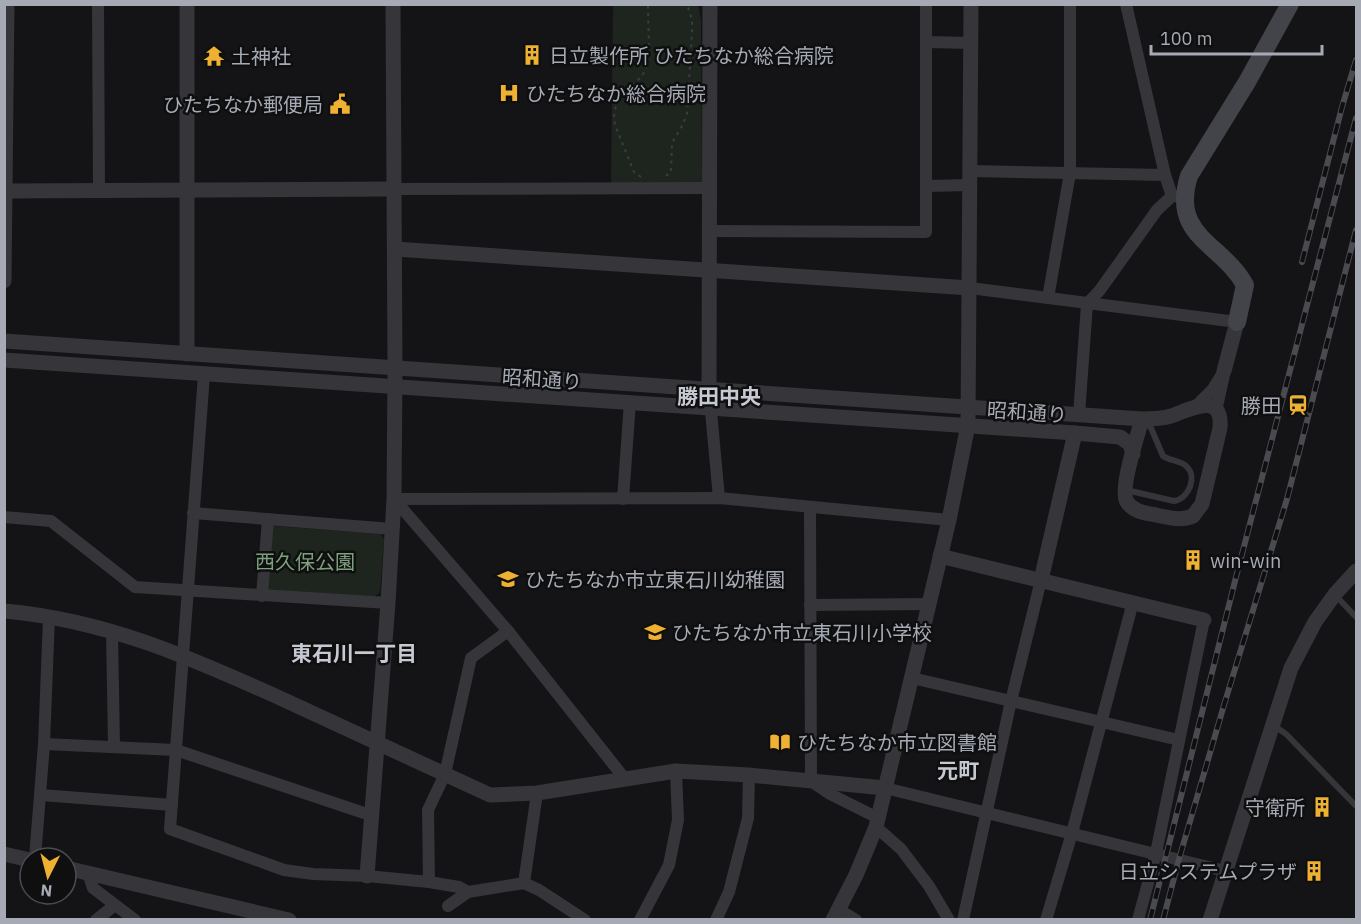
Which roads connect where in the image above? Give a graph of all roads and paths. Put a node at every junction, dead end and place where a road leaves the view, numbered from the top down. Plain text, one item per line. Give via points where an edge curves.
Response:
1 (8, 4) edge
2 (98, 4) edge
3 (187, 4) edge
4 (393, 4) edge
5 (648, 4) edge
6 (687, 4) edge
7 (710, 4) edge
8 (926, 4) edge
9 (971, 4) edge
10 (1070, 4) edge
11 (1126, 4) edge
12 (1285, 7) edge
13 (927, 42) junction
14 (972, 43) junction
15 (1070, 173) junction
16 (1165, 176) junction
17 (664, 178) dead end
18 (971, 178) junction
19 (644, 179) dead end
20 (926, 186) junction
21 (709, 188) junction
22 (393, 189) junction
23 (99, 190) junction
24 (5, 191) edge
25 (186, 191) junction
26 (1178, 196) junction
27 (709, 231) junction
28 (394, 249) junction
29 (710, 270) junction
30 (4, 280) edge
31 (970, 288) junction
32 (1048, 298) junction
33 (1087, 304) junction
34 (1237, 322) junction
35 (4, 341) edge
36 (187, 354) junction
37 (4, 360) edge
38 (395, 369) junction
39 (1224, 371) junction
40 (204, 375) junction
41 (395, 387) junction
42 (709, 390) junction
43 (630, 402) junction
44 (1197, 405) junction
45 (711, 407) junction
46 (970, 408) junction
47 (1216, 411) junction
48 (1079, 415) junction
49 (1142, 419) junction
50 (968, 425) junction
51 (1075, 433) junction
52 (1132, 454) junction
53 (1125, 490) junction
54 (719, 498) junction
55 (394, 499) junction
56 (623, 499) junction
57 (810, 507) junction
58 (193, 513) junction
59 (4, 517) edge
60 (268, 519) junction
61 (949, 520) junction
62 (392, 529) junction
63 (940, 556) junction
64 (1356, 571) edge
65 (1041, 580) junction
66 (188, 592) junction
67 (1335, 594) junction
68 (262, 596) junction
69 (1133, 602) junction
70 (388, 603) junction
71 (929, 604) junction
72 (810, 605) junction
73 (4, 611) edge
74 (49, 617) junction
75 (1356, 617) edge
76 (1204, 620) joint
77 (112, 631) junction
78 (508, 631) junction
79 (184, 655) junction
80 (912, 678) junction
81 (1011, 701) junction
82 (1101, 723) junction
83 (1272, 725) junction
84 (1179, 740) junction
85 (378, 742) junction
86 (44, 744) junction
87 (114, 747) junction
88 (176, 750) junction
89 (676, 771) junction
90 (445, 774) junction
91 (749, 775) junction
92 (625, 779) junction
93 (812, 782) junction
94 (885, 788) junction
95 (537, 793) junction
96 (41, 795) junction
97 (172, 805) junction
98 (1356, 806) edge
99 (987, 813) junction
100 (373, 816) junction
101 (877, 823) junction
102 (1072, 833) junction
103 (35, 846) edge
104 (1156, 853) junction
105 (78, 871) edge
106 (1224, 871) junction
107 (88, 873) junction
108 (367, 876) junction
109 (429, 882) junction
110 (524, 883) junction
111 (468, 892) junction
112 (116, 905) junction
113 (448, 906) dead end
114 (836, 914) edge
115 (251, 915) edge
116 (96, 920) edge
117 (135, 920) edge
118 (289, 920) edge
119 (585, 920) edge
120 (640, 920) edge
121 (716, 920) edge
122 (856, 920) edge
123 (949, 920) edge
124 (963, 920) edge
125 (1046, 920) edge
126 (1138, 920) edge
127 (1210, 920) edge

1 - 24 street
2 - 23 street
3 - 25 street
4 - 22 street
5 - 19 path via 646,69 620,98 614,116 634,172
6 - 17 path via 692,32 687,114 672,143 671,172
7 - 21 street
8 - 13 street
9 - 14 street
10 - 15 street
11 - 16 street
12 - 26 main road via 1247,82
13 - 14 street
13 - 20 street
14 - 18 street
15 - 16 street
15 - 18 street
15 - 32 street
16 - 26 street
18 - 20 street
18 - 31 street
20 - 27 street via 926,232
21 - 22 street
21 - 27 street
22 - 25 street
22 - 28 street
23 - 24 street
23 - 25 street
24 - 30 street
25 - 36 street
26 - 33 street via 1157,210
26 - 34 main road via 1205,242 1245,285
27 - 29 street
28 - 29 street
28 - 38 street
29 - 31 street
29 - 42 street
31 - 32 street
31 - 46 street
32 - 33 street
33 - 34 street
33 - 48 street
34 - 39 street
35 - 36 street, 昭和通り
36 - 38 street, 昭和通り
37 - 40 street, 昭和通り
38 - 41 street
38 - 42 street, 昭和通り
39 - 44 street via 1214,389
39 - 47 street
40 - 41 street, 昭和通り
40 - 58 street
41 - 43 street, 昭和通り
41 - 55 street
42 - 45 street
42 - 46 street, 昭和通り
43 - 45 street, 昭和通り
43 - 56 street
44 - 47 street via 1207,405
44 - 49 street, 昭和通り via 1171,416
45 - 50 street, 昭和通り
45 - 54 street
46 - 48 street, 昭和通り
46 - 50 street
47 - 53 street via 1220,428 1202,504 1193,516 1178,519 1135,510 1128,503
48 - 49 street, 昭和通り
49 - 52 street
49 - 53 lane via 1151,428 1164,456 1189,469 1189,488 1187,495 1174,501
50 - 51 street, 昭和通り
50 - 61 street
51 - 52 street, 昭和通り via 1120,437 1130,444
51 - 65 street
52 - 53 street
54 - 56 street
54 - 57 street
55 - 56 street
55 - 62 street
55 - 78 street
57 - 61 street
57 - 72 street
58 - 60 street
58 - 66 street
59 - 66 street via 51,521 135,587
60 - 62 street
60 - 68 street
61 - 63 street
62 - 70 street
63 - 65 street
63 - 71 street
64 - 67 street
65 - 69 street
65 - 81 street
66 - 68 street
66 - 79 street
67 - 75 lane
67 - 83 street via 1298,650
68 - 70 street
69 - 76 street
69 - 82 street
70 - 85 street
71 - 72 street
71 - 80 street
72 - 93 street
73 - 74 street
74 - 77 street
74 - 86 street
76 - 84 street
77 - 79 street
77 - 87 street
78 - 90 street via 471,658
78 - 92 street
79 - 85 street
79 - 88 street
80 - 81 street
80 - 94 street
81 - 82 street
81 - 99 street
82 - 84 street
82 - 102 street
83 - 98 lane via 1286,734
83 - 106 street
84 - 104 street
85 - 90 street
85 - 100 street
86 - 87 street
86 - 96 street
87 - 88 street
88 - 97 street
88 - 100 street
89 - 91 street
89 - 92 street
89 - 120 street via 678,820 669,866
90 - 95 street via 490,795
90 - 109 street via 428,810
91 - 93 street
91 - 121 street via 748,818 729,892
92 - 95 street
93 - 94 street
93 - 101 street
94 - 99 street
94 - 101 street
95 - 110 street
96 - 97 street
96 - 103 street
97 - 108 street via 170,829 285,870
99 - 102 street
99 - 124 street
100 - 108 street
101 - 114 street
101 - 123 street via 929,886
102 - 104 street
102 - 125 street
104 - 106 street
104 - 126 street
105 - 107 street
106 - 127 street
107 - 112 street via 93,888
107 - 115 street
108 - 109 street
109 - 111 street
110 - 111 street
110 - 119 street
111 - 113 street
112 - 116 street
112 - 117 street
114 - 122 street
115 - 118 street

